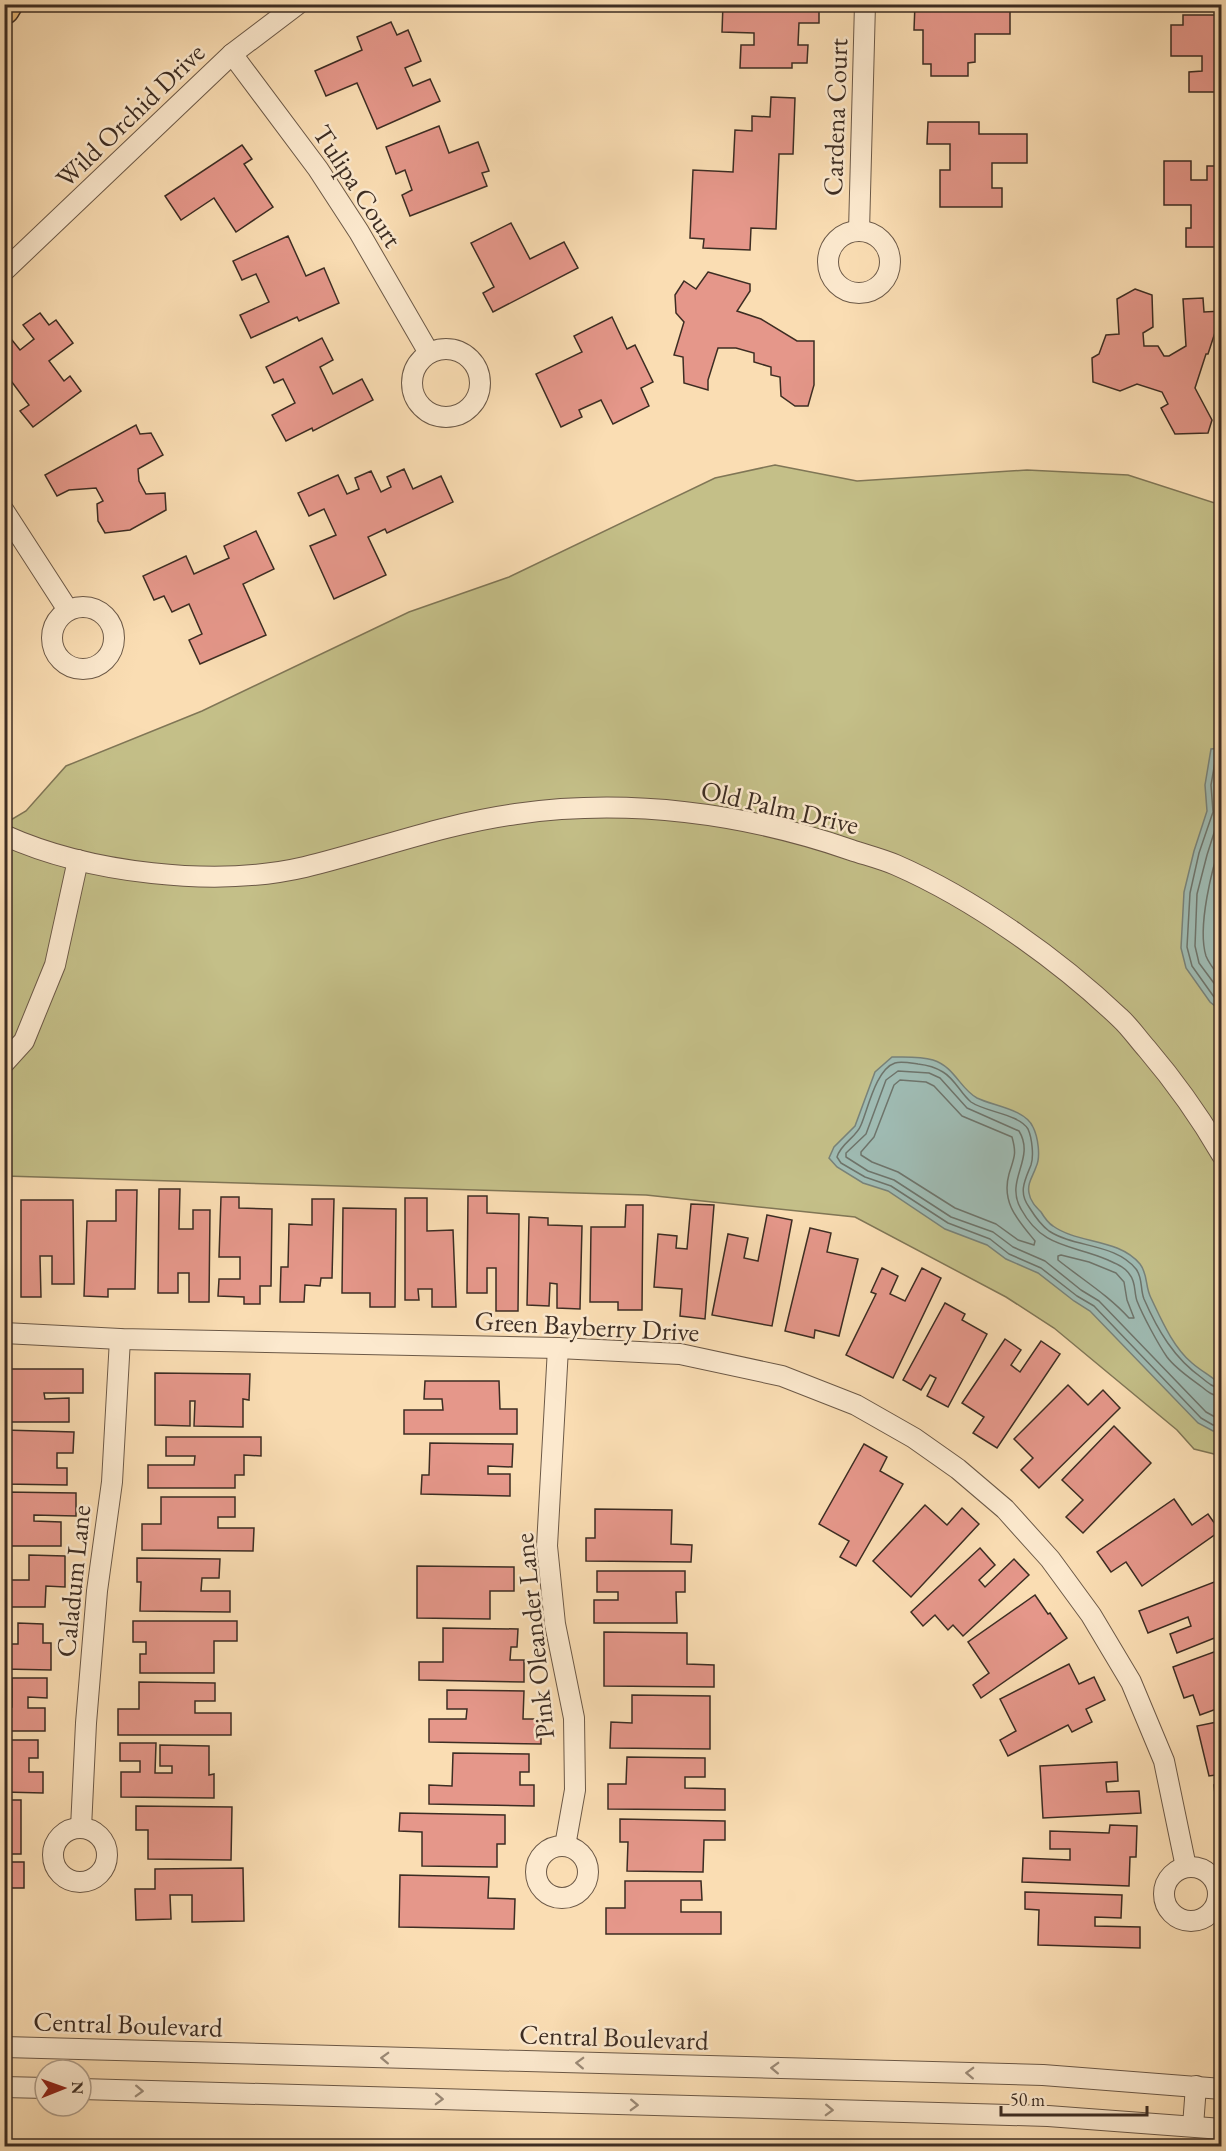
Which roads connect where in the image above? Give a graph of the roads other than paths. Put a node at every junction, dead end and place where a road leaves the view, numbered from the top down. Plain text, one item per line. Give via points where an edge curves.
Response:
1 (8, 4) edge
2 (298, 4) edge
3 (866, 4) edge
4 (4, 9) edge
5 (232, 54) junction
6 (859, 231) dead end
7 (4, 271) edge
8 (429, 353) dead end
9 (4, 511) edge
10 (68, 610) dead end
11 (4, 835) edge
12 (78, 860) junction
13 (4, 1063) edge
14 (1221, 1155) edge
15 (4, 1333) edge
16 (120, 1339) junction
17 (558, 1348) junction
18 (81, 1828) dead end
19 (565, 1846) dead end
20 (1186, 1867) dead end
21 (4, 2047) edge
22 (1196, 2086) junction
23 (4, 2087) edge
24 (33, 2088) edge
25 (1221, 2089) edge
26 (93, 2090) edge
27 (1192, 2126) junction
28 (1221, 2129) edge

1 - 4 highway
2 - 5 street, Wild Orchid Drive
3 - 6 street, Cardena Court
5 - 7 street, Wild Orchid Drive
5 - 8 street, Tulipa Court via 318,169
9 - 10 street
11 - 12 street, Old Palm Drive
12 - 13 street via 55,965 24,1041
12 - 14 street, Old Palm Drive via 155,873 225,878 302,867 452,826 517,814 598,808 674,810 757,823 896,865 963,899 1026,941 1122,1019 1170,1077
15 - 16 street, Green Bayberry Drive
16 - 17 street, Green Bayberry Drive
16 - 18 street, Caladum Lane via 112,1482 97,1591
17 - 19 street, Pink Oleander Lane via 547,1546 555,1624 574,1718 574,1790
17 - 20 street, Green Bayberry Drive via 680,1354 782,1376 856,1405 958,1469 1005,1509 1050,1558 1091,1615 1131,1682 1164,1761
22 -> 21 street, Central Boulevard via 1043,2075
22 - 25 street, Central Boulevard
22 - 27 street
23 - 24 street
26 -> 27 street via 1047,2116
27 - 28 street

